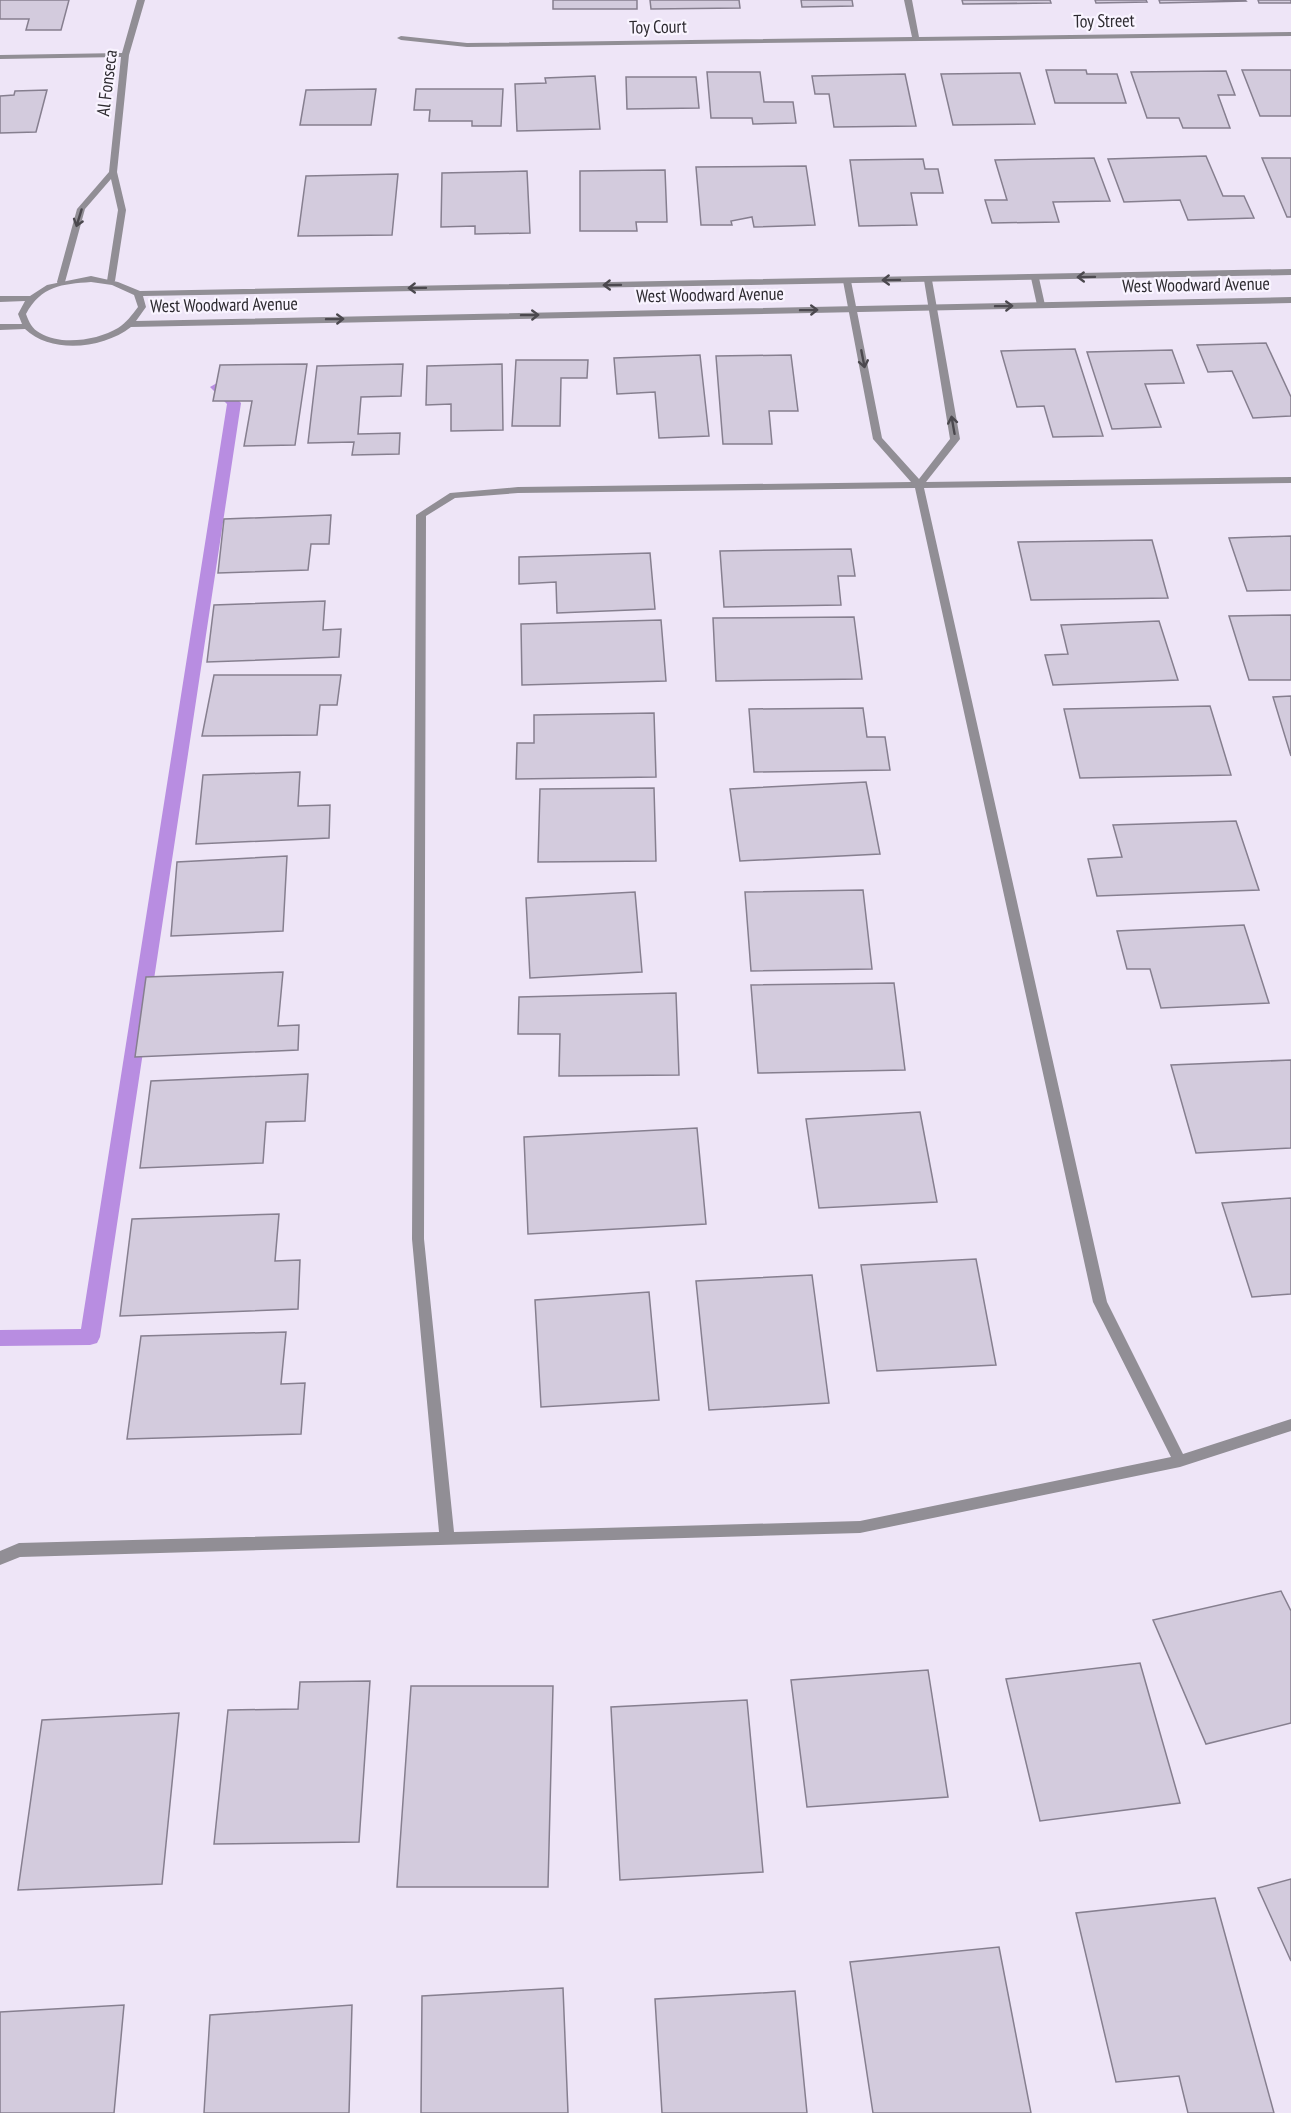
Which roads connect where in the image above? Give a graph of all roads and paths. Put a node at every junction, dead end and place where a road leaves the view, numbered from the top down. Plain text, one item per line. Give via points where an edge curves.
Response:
1 (141, 0) edge
2 (909, 0) edge
3 (1291, 34) edge
4 (400, 38) dead end
5 (916, 38) junction
6 (125, 55) junction
7 (0, 57) edge
8 (113, 172) junction
9 (1291, 272) edge
10 (1035, 278) junction
11 (927, 280) junction
12 (111, 281) junction
13 (847, 281) junction
14 (61, 282) junction
15 (138, 294) junction
16 (29, 298) junction
17 (0, 299) edge
18 (1291, 300) edge
19 (1041, 305) junction
20 (932, 307) junction
21 (851, 309) junction
22 (130, 324) junction
23 (0, 327) edge
24 (26, 327) junction
25 (1291, 480) edge
26 (920, 485) junction
27 (1291, 1425) edge
28 (1180, 1461) junction
29 (447, 1537) junction
30 (0, 1558) edge

1 - 6 street, Al Fonseca
2 - 5 street
3 - 5 street, Toy Street
4 - 5 street, Toy Court via 467,45
6 - 7 street
6 - 8 street, Al Fonseca
8 - 12 street, Al Fonseca via 122,210
8 -> 14 street via 81,209
9 -> 10 street, West Woodward Avenue
10 - 11 street, West Woodward Avenue
10 - 19 street
11 -> 13 street, West Woodward Avenue
11 - 20 street
12 - 14 street
12 - 15 street
13 -> 15 street, West Woodward Avenue
13 - 21 street
14 - 16 street
15 - 22 street via 142,308
16 - 17 street
16 - 24 street via 22,314
18 - 19 street, West Woodward Avenue
20 -> 19 street, West Woodward Avenue
20 - 21 street, West Woodward Avenue
26 -> 20 street via 955,439
22 -> 21 street, West Woodward Avenue
21 -> 26 street via 878,439
22 - 24 street via 101,338 65,342 34,334
23 - 24 street
25 - 26 street
26 - 28 street via 1100,1302
26 - 29 street via 518,490 453,495 421,515 418,1239
27 - 28 street
28 - 29 street via 860,1527
29 - 30 street via 19,1550

